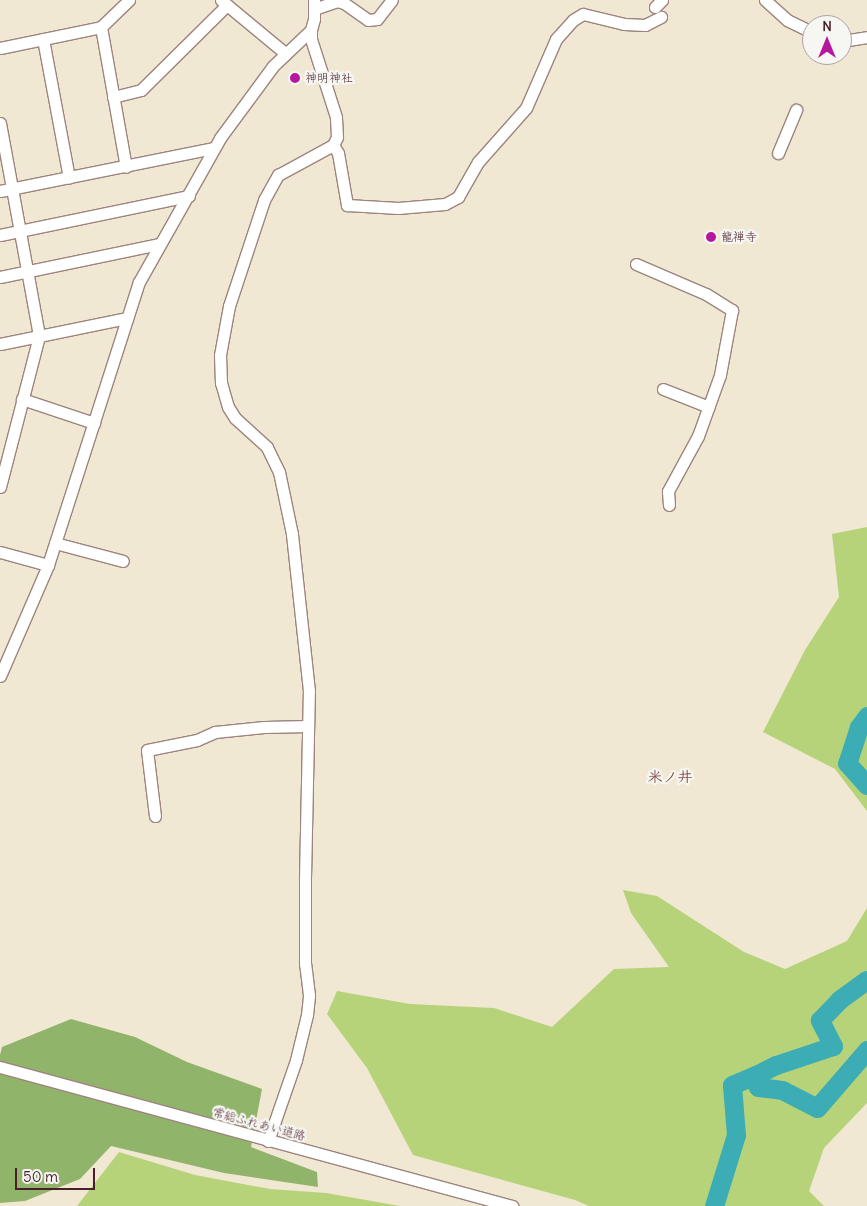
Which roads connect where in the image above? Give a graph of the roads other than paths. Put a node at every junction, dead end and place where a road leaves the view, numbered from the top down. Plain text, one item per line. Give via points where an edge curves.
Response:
1 (129, 0) edge
2 (392, 0) edge
3 (765, 0) edge
4 (224, 3) edge
5 (314, 4) edge
6 (659, 8) edge
7 (101, 27) junction
8 (802, 27) edge
9 (311, 30) junction
10 (867, 37) edge
11 (43, 39) junction
12 (852, 39) edge
13 (0, 48) edge
14 (285, 54) junction
15 (114, 96) junction
16 (796, 110) dead end
17 (0, 122) edge
18 (333, 144) junction
19 (213, 148) junction
20 (778, 153) dead end
21 (126, 167) junction
22 (69, 178) junction
23 (12, 189) junction
24 (0, 191) edge
25 (189, 196) junction
26 (20, 231) junction
27 (0, 235) edge
28 (160, 244) junction
29 (636, 264) dead end
30 (27, 271) junction
31 (0, 277) edge
32 (127, 318) junction
33 (38, 336) junction
34 (0, 344) edge
35 (663, 388) dead end
36 (22, 399) junction
37 (709, 408) junction
38 (94, 423) junction
39 (0, 485) edge
40 (668, 505) dead end
41 (55, 543) junction
42 (0, 552) edge
43 (123, 561) dead end
44 (48, 565) junction
45 (0, 676) edge
46 (308, 726) junction
47 (155, 816) dead end
48 (0, 1067) edge
49 (268, 1141) junction
50 (512, 1206) edge

1 - 7 street
2 - 5 street via 376,19 368,20 344,3
3 - 8 street via 787,20
4 - 14 street
4 - 15 street via 141,90
5 - 9 street
6 - 18 street via 645,25 624,24 582,14 573,20 556,39 526,108 478,162 458,197 445,204 422,208 347,205 338,153
7 - 11 street
7 - 15 street
9 - 14 street
9 - 18 street via 315,56 338,128
10 - 12 street
11 - 13 street
11 - 22 street
14 - 19 street
15 - 21 street
16 - 20 street
17 - 23 street
18 - 46 street via 278,175 264,200 229,306 220,355 221,383 228,408 272,454 289,512 305,643
19 - 21 street
19 - 25 street
21 - 22 street
22 - 23 street
23 - 24 street
23 - 26 street
25 - 26 street
25 - 28 street
26 - 27 street
26 - 30 street
28 - 30 street
28 - 32 street via 139,282
29 - 37 street via 706,294 732,310 720,375
30 - 31 street
30 - 33 street
32 - 33 street
32 - 38 street
33 - 34 street
33 - 36 street
35 - 37 street
36 - 38 street
36 - 39 street
37 - 40 street via 668,492
38 - 41 street
41 - 43 street
41 - 44 street
42 - 44 street
44 - 45 street
46 - 47 street via 215,732 197,740 147,750
46 - 49 street via 307,1016 296,1060
48 - 49 street, 常総ふれあい道路
49 - 50 street, 常総ふれあい道路

